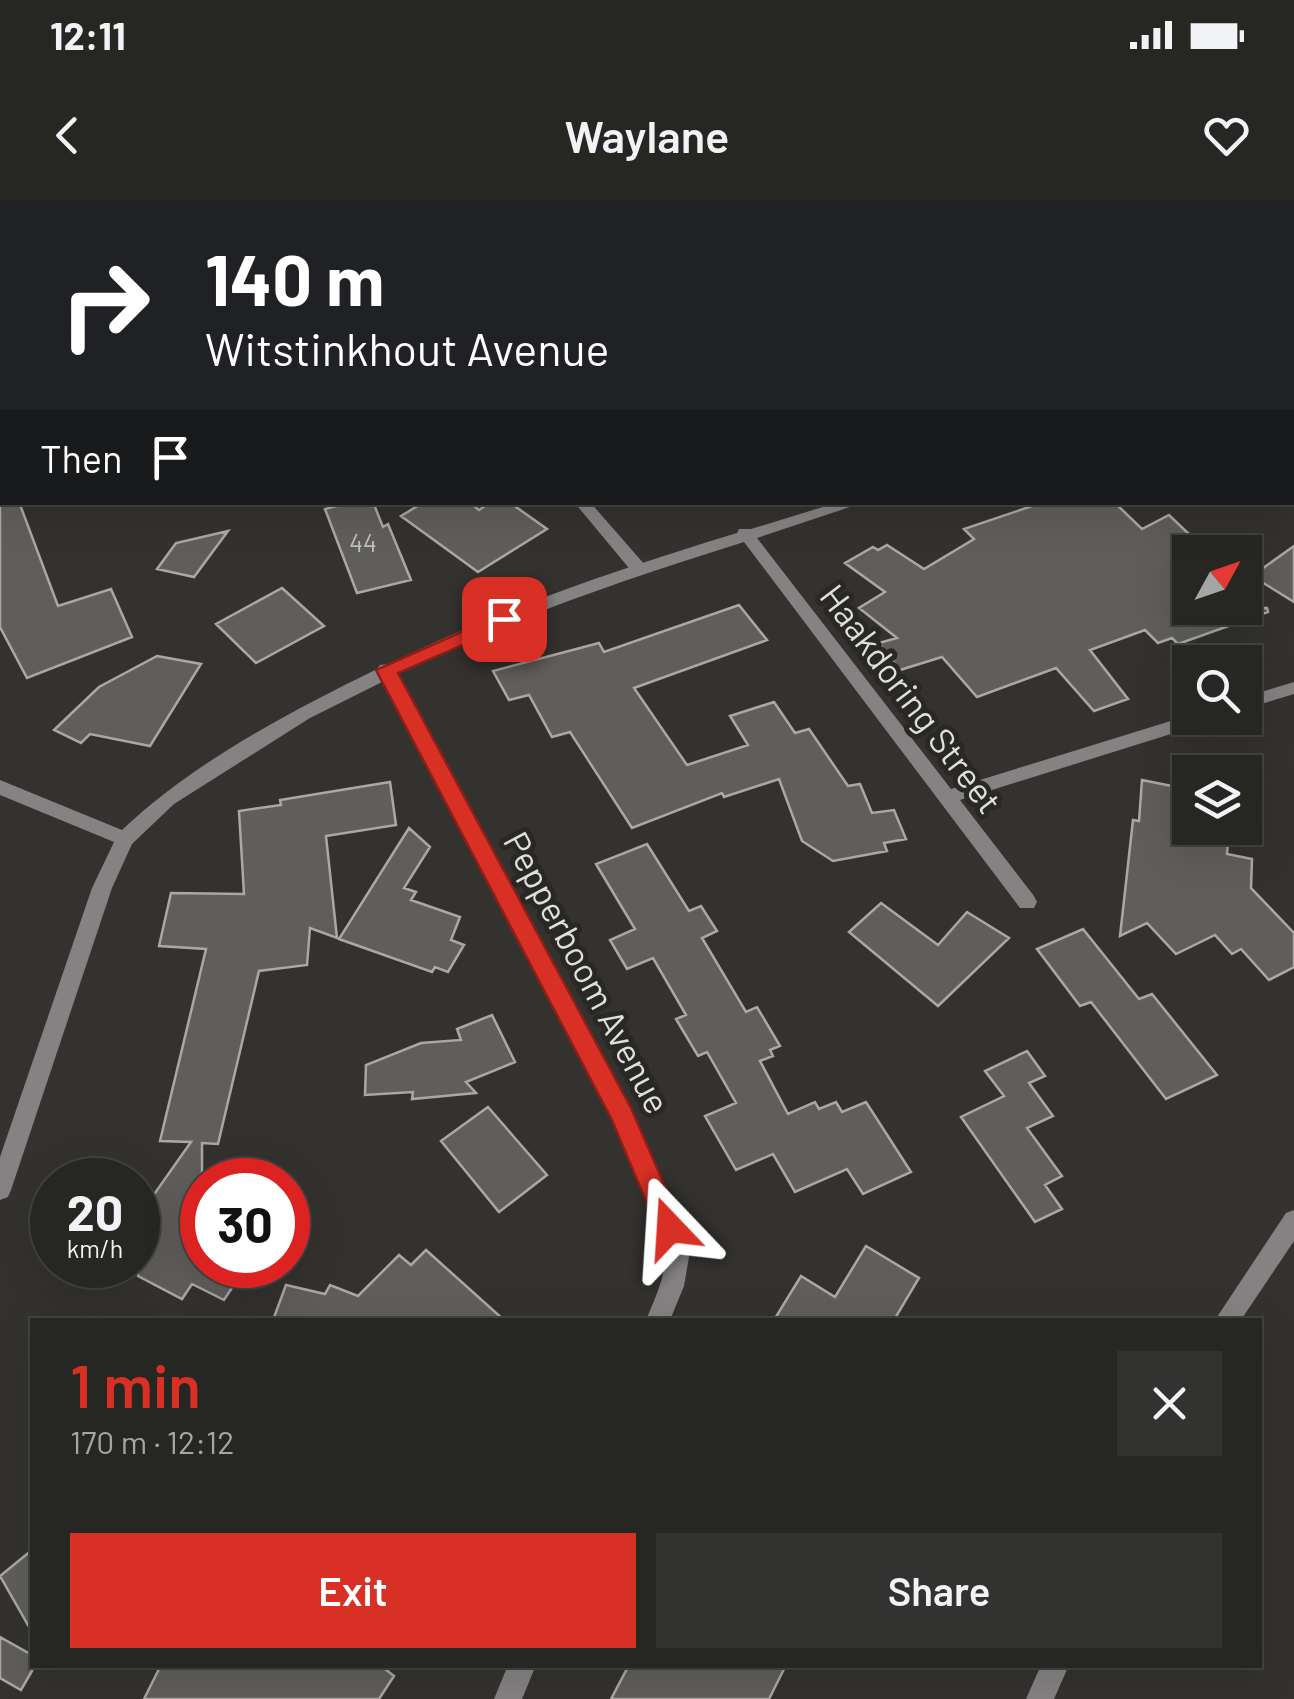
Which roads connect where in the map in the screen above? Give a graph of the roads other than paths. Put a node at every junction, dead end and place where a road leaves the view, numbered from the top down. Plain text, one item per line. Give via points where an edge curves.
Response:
1 (585, 505) edge
2 (847, 505) edge
3 (745, 533) junction
4 (639, 569) junction
5 (386, 670) junction
6 (1294, 688) edge
7 (1262, 698) edge
8 (1172, 727) edge
9 (0, 786) edge
10 (947, 797) junction
11 (125, 839) junction
12 (1027, 902) dead end
13 (0, 1190) edge
14 (1294, 1221) edge
15 (659, 1318) edge
16 (1227, 1318) edge
17 (521, 1668) edge
18 (1054, 1668) edge
19 (508, 1699) edge
20 (1040, 1699) edge

1 - 4 street
2 - 3 street
3 - 4 street
3 - 10 street, Haakdoring Street
4 - 5 street
5 - 11 street via 218,764
5 - 15 street, Pepperboom Avenue via 658,1192 676,1257
6 - 7 street
8 - 10 street
9 - 11 street
10 - 12 street, Haakdoring Street
11 - 13 street via 102,888
14 - 16 street
17 - 19 street
18 - 20 street

